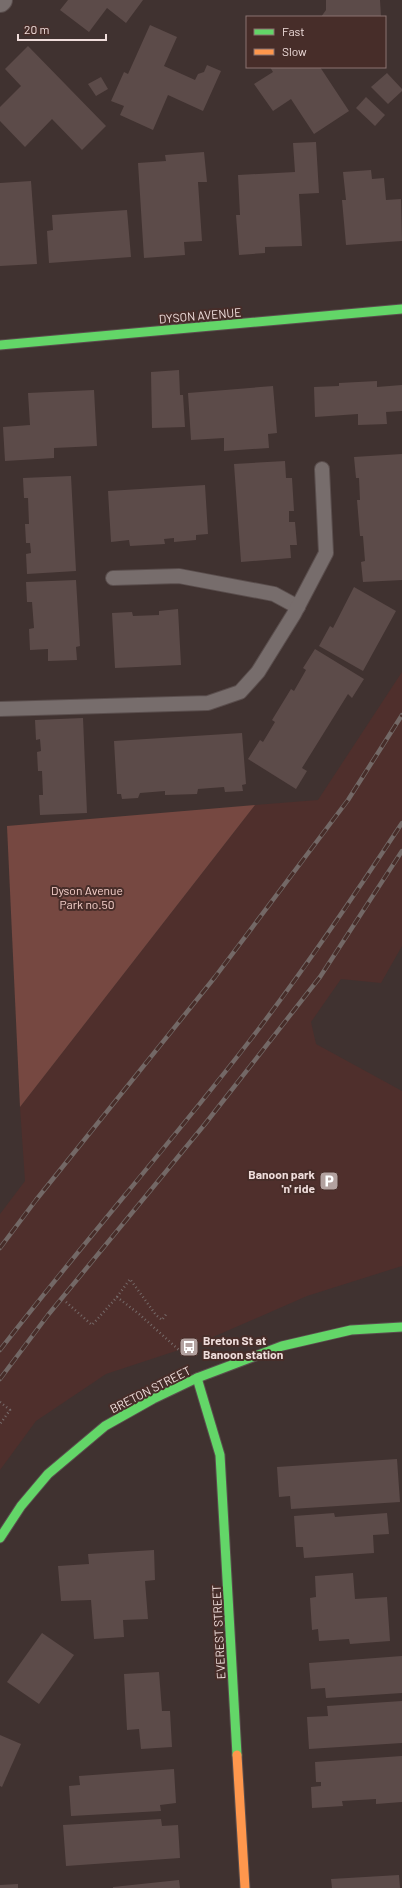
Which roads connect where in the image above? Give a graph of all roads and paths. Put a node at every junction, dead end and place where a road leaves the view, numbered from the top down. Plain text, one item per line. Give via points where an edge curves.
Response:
1 (402, 309) edge
2 (0, 345) edge
3 (322, 469) dead end
4 (113, 578) dead end
5 (298, 607) junction
6 (0, 710) edge
7 (117, 1297) junction
8 (66, 1302) dead end
9 (167, 1313) dead end
10 (402, 1327) edge
11 (180, 1351) dead end
12 (197, 1378) junction
13 (0, 1402) edge
14 (0, 1424) edge
15 (0, 1538) edge
16 (245, 1888) edge

1 - 2 street, DYSON AVENUE
3 - 5 lane via 326,553
4 - 5 lane via 179,576 274,594
5 - 6 lane via 258,672 240,692 208,703
7 - 8 path via 92,1325
7 - 9 path via 130,1279 156,1315 162,1320
7 - 11 path
10 - 12 street, BRETON STREET via 351,1330 282,1346
12 - 15 street, BRETON STREET via 106,1426 48,1474 21,1506
12 - 16 street, EVEREST STREET via 220,1455
13 - 14 path via 10,1410

